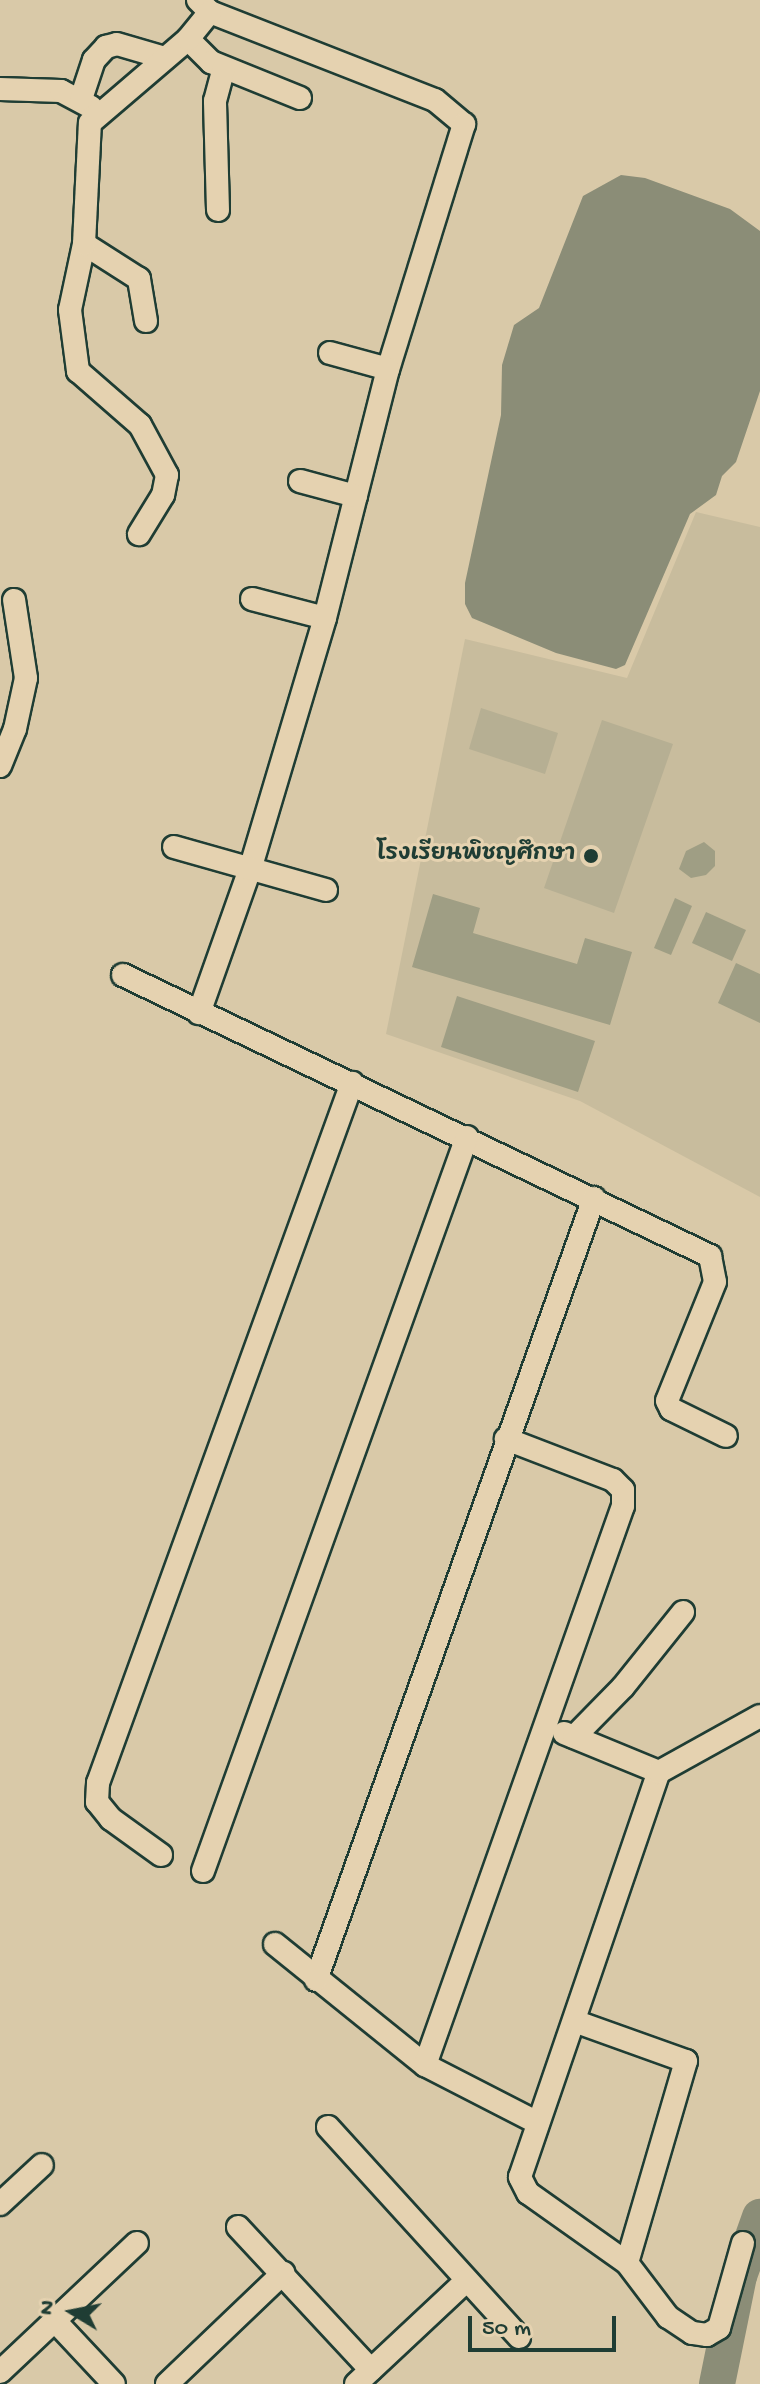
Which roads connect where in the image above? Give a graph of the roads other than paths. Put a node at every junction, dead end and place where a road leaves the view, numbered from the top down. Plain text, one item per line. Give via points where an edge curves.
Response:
1 (204, 6) edge
2 (188, 39) junction
3 (165, 58) junction
4 (224, 68) junction
5 (0, 89) edge
6 (300, 98) dead end
7 (90, 106) junction
8 (218, 210) dead end
9 (84, 244) junction
10 (146, 321) dead end
11 (330, 353) dead end
12 (388, 369) junction
13 (300, 481) dead end
14 (356, 496) junction
15 (139, 534) dead end
16 (252, 599) dead end
17 (14, 600) dead end
18 (325, 618) junction
19 (0, 766) edge
20 (174, 847) dead end
21 (250, 869) junction
22 (326, 890) dead end
23 (123, 975) dead end
24 (199, 1013) junction
25 (352, 1083) junction
26 (467, 1137) junction
27 (594, 1198) junction
28 (726, 1436) dead end
29 (506, 1439) junction
30 (683, 1612) dead end
31 (760, 1716) edge
32 (545, 1725) junction
33 (574, 1737) junction
34 (659, 1772) junction
35 (161, 1855) dead end
36 (203, 1871) dead end
37 (275, 1944) dead end
38 (316, 1980) junction
39 (574, 2021) junction
40 (425, 2065) junction
41 (538, 2123) junction
42 (328, 2127) dead end
43 (42, 2165) dead end
44 (0, 2204) edge
45 (238, 2227) dead end
46 (137, 2243) dead end
47 (743, 2243) dead end
48 (627, 2263) junction
49 (283, 2273) junction
50 (466, 2281) junction
51 (55, 2321) junction
52 (519, 2337) dead end
53 (0, 2372) edge
54 (363, 2377) edge
55 (114, 2384) edge
56 (167, 2384) edge

1 - 2 street
1 - 12 street via 435,100 464,124
2 - 3 street
2 - 4 street
3 - 7 street
3 - 7 street via 117,44 106,47 94,60
4 - 6 street
4 - 8 street via 215,101
5 - 7 street via 61,91
7 - 9 street
9 - 10 street via 139,279
9 - 15 street via 70,310 78,371 140,425 167,475 163,495
11 - 12 street
12 - 14 street
13 - 14 street
14 - 18 street
16 - 18 street
17 - 19 street via 26,678
18 - 21 street
20 - 21 street
21 - 22 street
21 - 24 street
23 - 24 street
24 - 25 street
25 - 26 street
25 - 35 street via 98,1783 97,1802 111,1819
26 - 27 street
26 - 36 street
27 - 28 street via 710,1256 715,1264 715,1282 667,1401 671,1409
27 - 29 street
29 - 32 street via 613,1480 623,1490 623,1506
29 - 38 street
30 - 33 street via 623,1687
31 - 34 street
32 - 33 street
32 - 40 street
33 - 34 street
34 - 39 street
37 - 38 street
38 - 40 street
39 - 41 street
39 - 48 street via 686,2061
40 - 41 street
41 - 48 street via 520,2177 522,2187
42 - 50 street
43 - 44 street
45 - 49 street
46 - 51 street
47 - 48 street via 719,2328 707,2335 692,2333 668,2317
49 - 54 street
49 - 56 street
50 - 52 street
50 - 54 street
51 - 53 street
51 - 55 street

